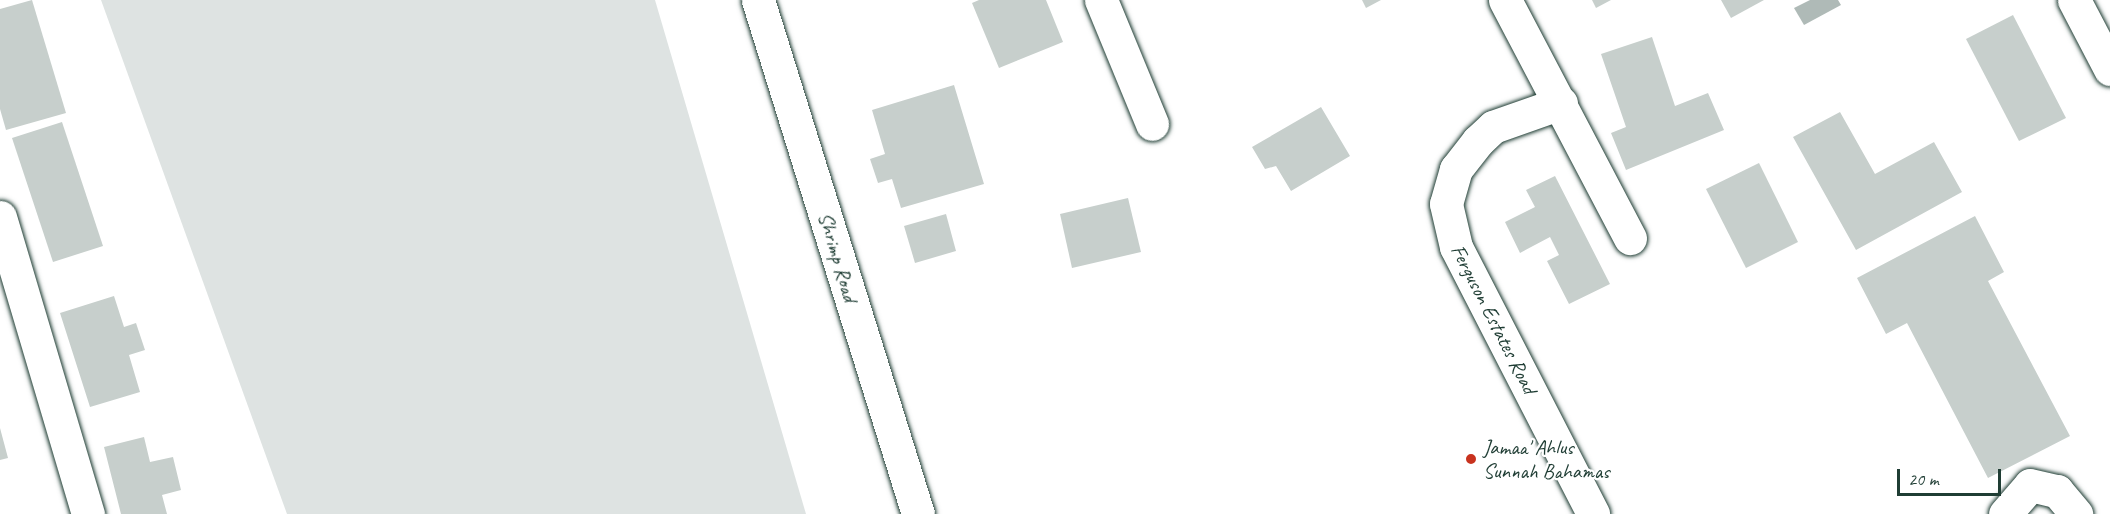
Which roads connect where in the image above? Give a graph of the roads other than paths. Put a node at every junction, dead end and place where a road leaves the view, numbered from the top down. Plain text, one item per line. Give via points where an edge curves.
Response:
1 (758, 0) edge
2 (1101, 0) edge
3 (1505, 0) edge
4 (2074, 0) edge
5 (2110, 69) edge
6 (1560, 103) junction
7 (1152, 124) dead end
8 (0, 217) edge
9 (1630, 238) dead end
10 (88, 514) edge
11 (918, 514) edge
12 (1593, 514) edge
13 (2005, 514) edge
14 (2076, 514) edge

1 - 11 street, Shrimp Road
2 - 7 street
3 - 6 street
4 - 5 street
6 - 9 street
6 - 12 street, Ferguson Estates Road via 1493,127 1456,169 1446,204 1456,247
8 - 10 street
13 - 14 street via 2030,485 2057,491

